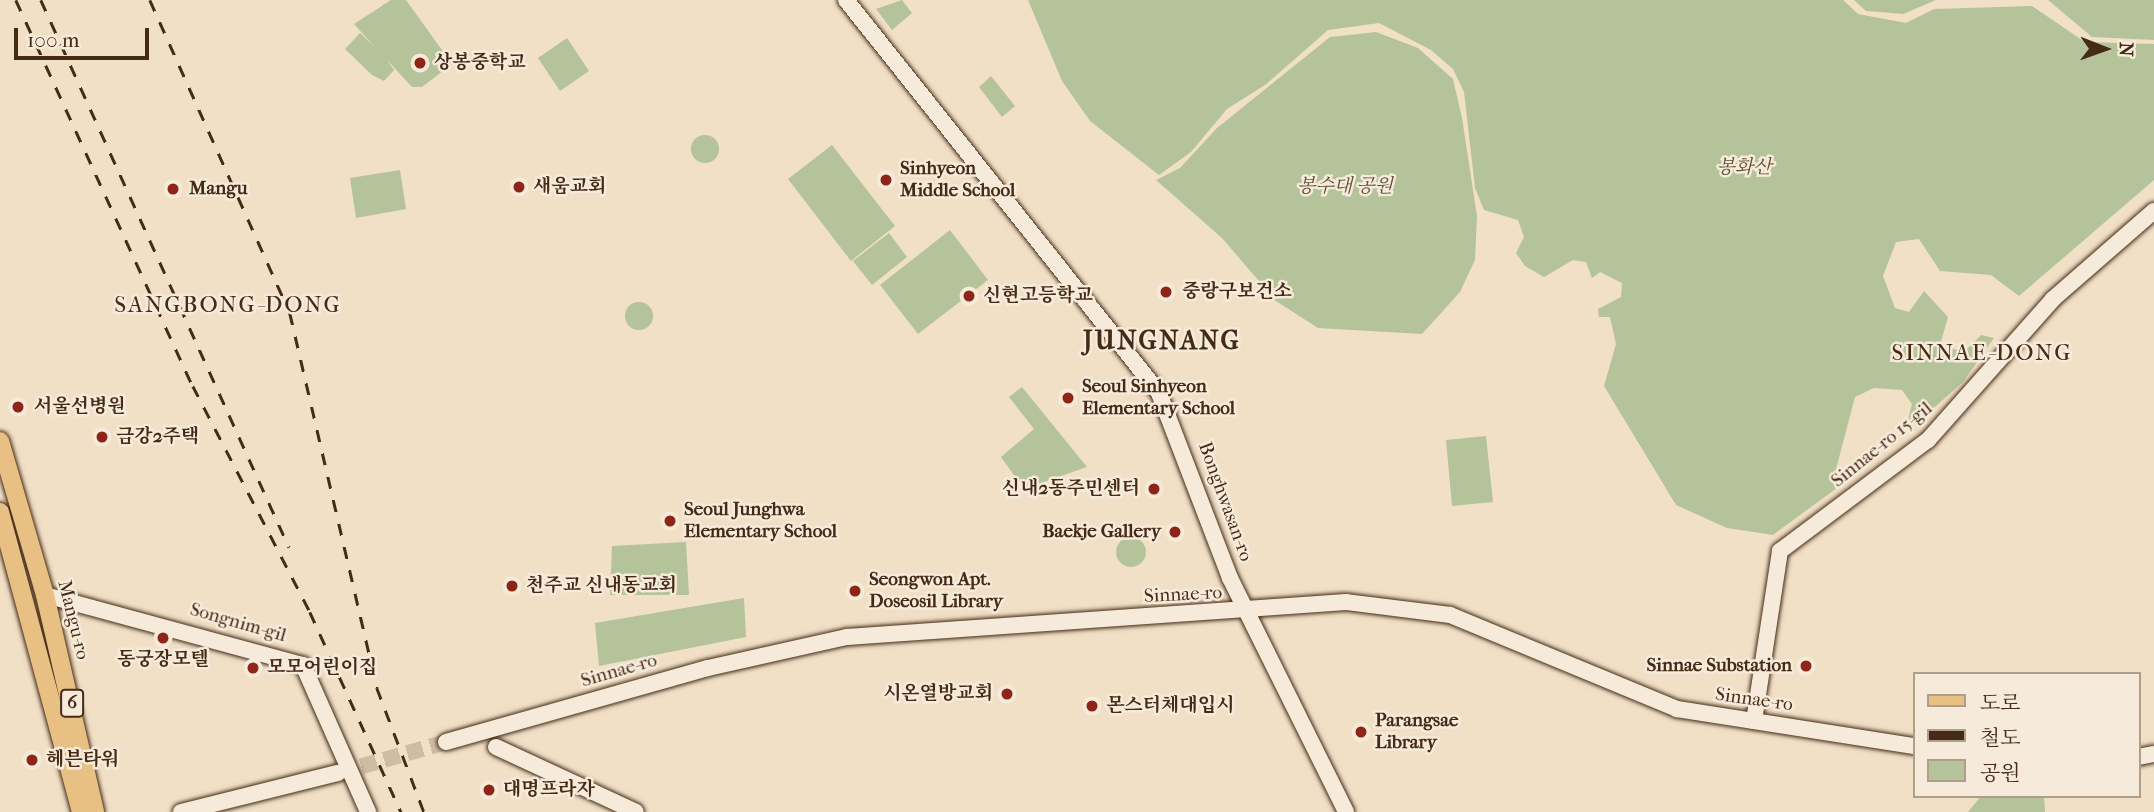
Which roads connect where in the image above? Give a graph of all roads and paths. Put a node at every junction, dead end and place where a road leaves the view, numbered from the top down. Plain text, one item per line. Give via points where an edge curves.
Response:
1 (846, 0) edge
2 (2154, 211) edge
3 (0, 441) edge
4 (0, 512) edge
5 (45, 594) junction
6 (1246, 612) junction
7 (1754, 721) junction
8 (446, 742) tunnel mouth
9 (1912, 746) edge
10 (496, 747) dead end
11 (338, 773) tunnel mouth
12 (184, 811) edge
13 (81, 812) edge
14 (95, 812) edge
15 (368, 812) edge
16 (636, 812) edge
17 (1346, 812) edge

1 - 6 main road, Bonghwasan-ro via 1159,394
2 - 7 main road, Sinnae-ro 15-gil via 2053,299 1928,440 1780,551
3 - 5 main road, Mangu-ro / 6
4 - 13 main road, 6
5 - 14 main road, Mangu-ro / 6
5 - 15 main road, Songnim-gil via 303,665
6 - 7 main road, Sinnae-ro via 1346,602 1450,615 1628,692 1677,709
6 - 8 main road, Sinnae-ro via 847,637 708,668
6 - 17 main road, Bonghwasan-ro
7 - 9 main road, Sinnae-ro
10 - 16 main road
11 - 12 main road

